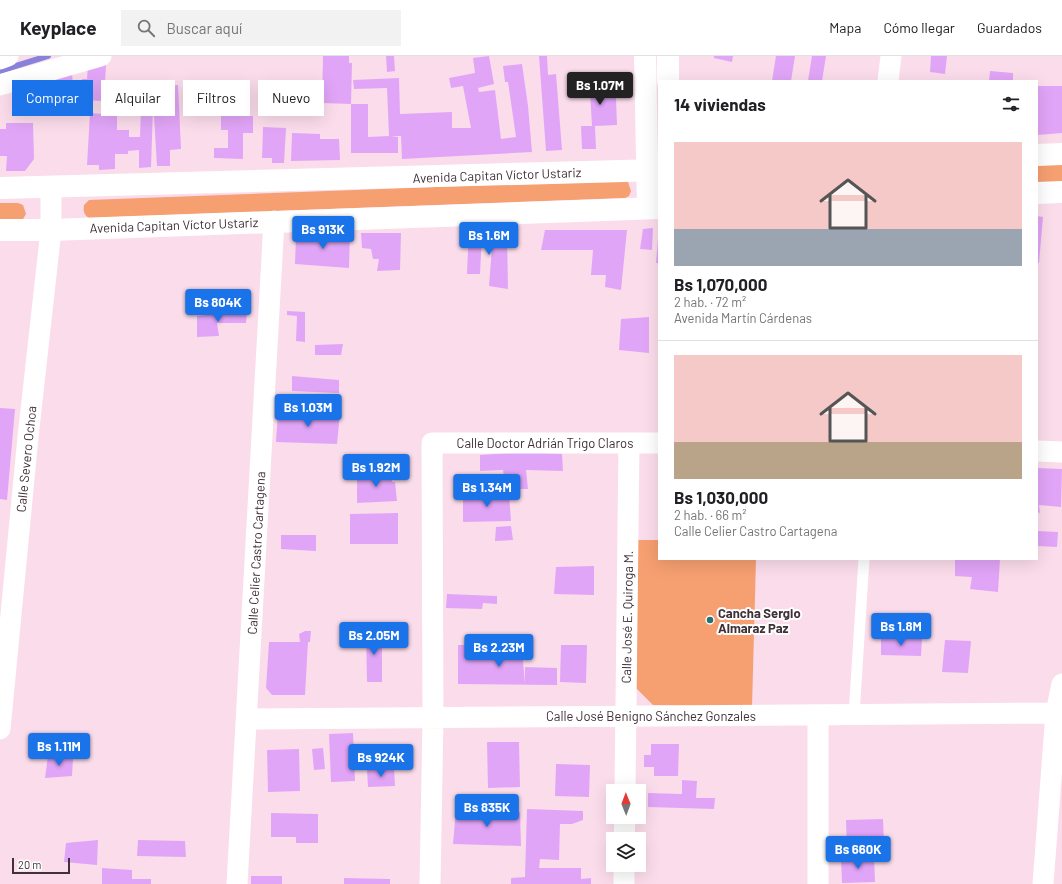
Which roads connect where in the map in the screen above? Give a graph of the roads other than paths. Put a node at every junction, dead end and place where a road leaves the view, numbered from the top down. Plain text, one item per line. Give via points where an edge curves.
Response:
1 (8, 56) edge
2 (101, 56) edge
3 (645, 56) edge
4 (668, 56) edge
5 (891, 56) edge
6 (0, 58) edge
7 (668, 80) edge
8 (888, 80) edge
9 (0, 85) edge
10 (1062, 154) edge
11 (1038, 155) edge
12 (653, 170) edge
13 (0, 188) edge
14 (50, 188) junction
15 (1062, 192) edge
16 (1038, 193) edge
17 (654, 208) edge
18 (274, 222) junction
19 (0, 230) edge
20 (51, 230) junction
21 (629, 443) junction
22 (658, 444) edge
23 (1038, 451) edge
24 (1062, 452) edge
25 (864, 560) edge
26 (5, 630) edge
27 (1062, 684) edge
28 (1056, 713) junction
29 (818, 715) junction
30 (854, 715) junction
31 (626, 716) junction
32 (433, 718) junction
33 (247, 719) junction
34 (0, 724) edge
35 (0, 729) edge
36 (625, 784) edge
37 (624, 872) edge
38 (237, 884) edge
39 (430, 884) edge
40 (624, 884) edge
41 (818, 884) edge
42 (1043, 884) edge

1 - 6 street
2 - 9 street
3 - 12 main road
4 - 7 main road
5 - 8 street
10 - 11 main road
12 - 14 main road, Avenida Capitan Víctor Ustariz
12 - 17 main road
13 - 14 main road, Avenida Capitan Víctor Ustariz
14 - 20 street, Calle Severo Ochoa
15 - 16 main road
17 - 18 main road, Avenida Capitan Víctor Ustariz
18 - 20 main road, Avenida Capitan Víctor Ustariz
18 - 33 street, Calle Celier Castro Cartagena
19 - 20 main road, Avenida Capitan Víctor Ustariz
20 - 26 street, Calle Severo Ochoa
21 - 22 street, Calle Doctor Adrián Trigo Claros
21 - 31 street, Calle José E. Quiroga M.
21 - 32 street, Calle Doctor Adrián Trigo Claros via 432,443
23 - 24 street
25 - 30 lane
26 - 34 street, Calle Severo Ochoa
27 - 28 street
28 - 30 street, Calle José Benigno Sánchez Gonzales
28 - 42 street
29 - 30 street, Calle José Benigno Sánchez Gonzales
29 - 31 street, Calle José Benigno Sánchez Gonzales
29 - 41 street
31 - 32 street, Calle José Benigno Sánchez Gonzales
31 - 36 street, Calle José E. Quiroga M.
32 - 33 street, Calle José Benigno Sánchez Gonzales
32 - 39 street
33 - 38 street, Calle Celier Castro Cartagena
34 - 35 street, Calle Severo Ochoa
37 - 40 street

